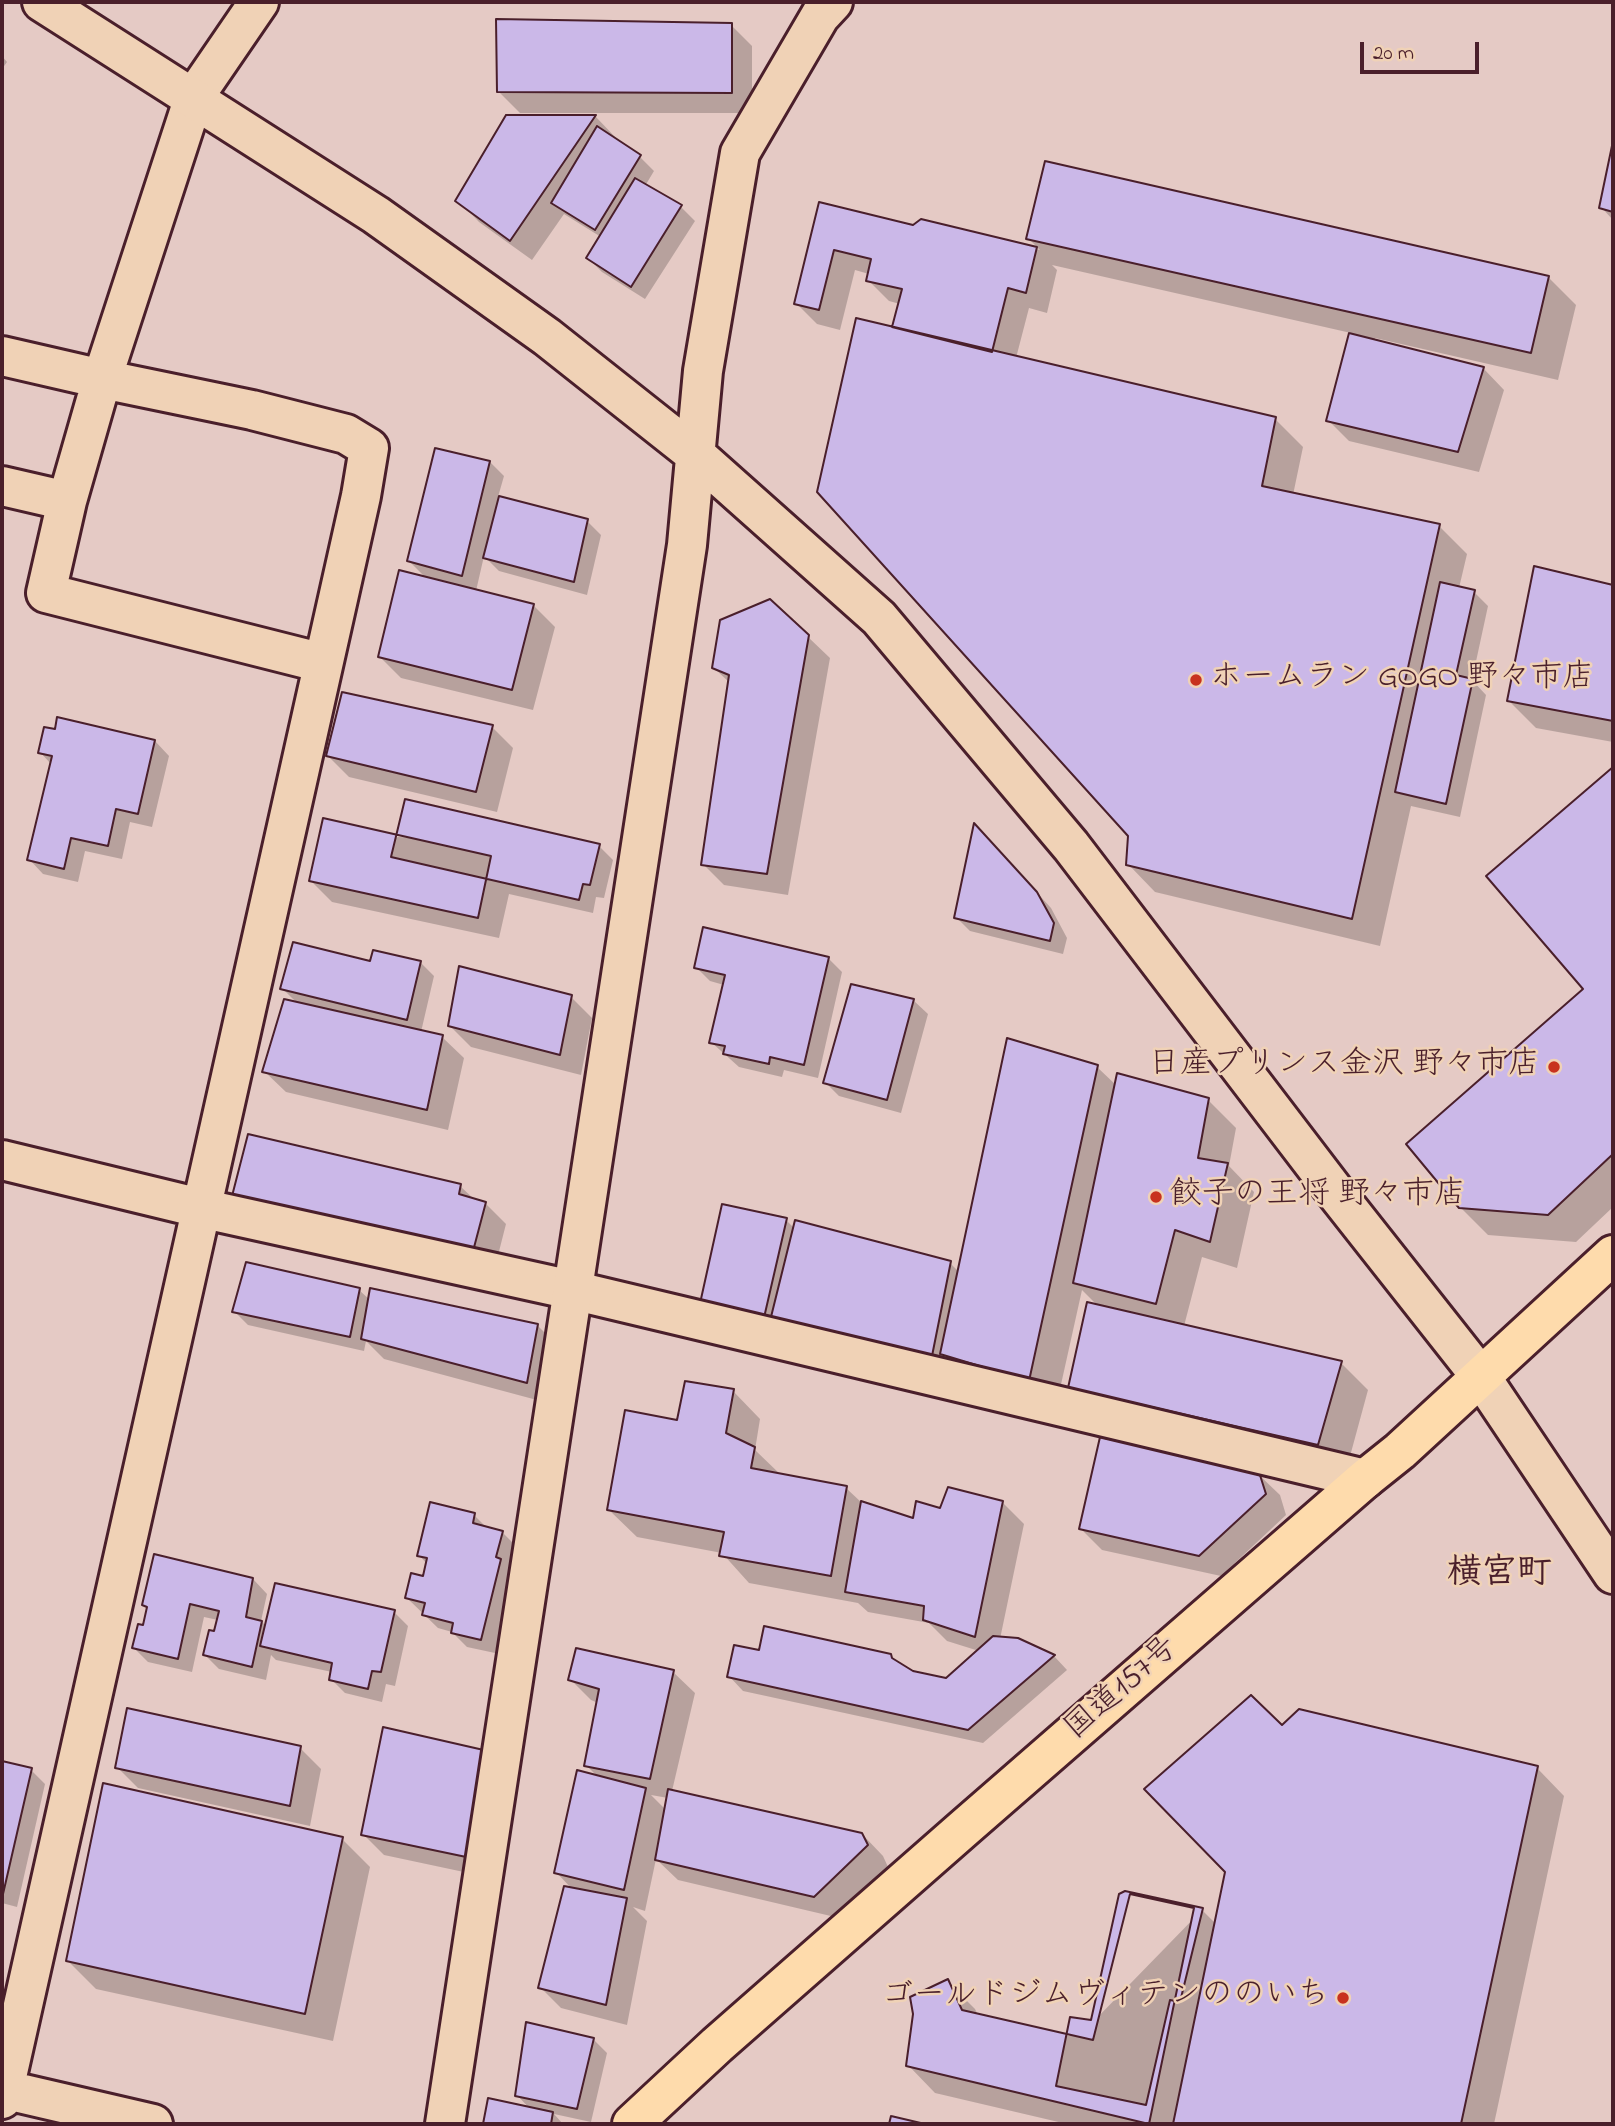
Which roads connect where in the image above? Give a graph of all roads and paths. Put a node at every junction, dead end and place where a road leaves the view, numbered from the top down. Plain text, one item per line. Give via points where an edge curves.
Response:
1 (42, 2) edge
2 (260, 2) edge
3 (818, 7) edge
4 (194, 97) junction
5 (2, 356) edge
6 (102, 379) junction
7 (696, 456) junction
8 (2, 486) edge
9 (67, 501) junction
10 (323, 663) junction
11 (2, 1160) edge
12 (200, 1208) junction
13 (1613, 1255) edge
14 (572, 1290) junction
15 (1481, 1377) junction
16 (1365, 1479) junction
17 (1613, 1574) edge
18 (2, 2093) edge
19 (153, 2124) edge
20 (445, 2124) edge
21 (632, 2124) edge

1 - 4 street
2 - 4 street
3 - 7 street via 740,153 703,371
4 - 6 street
4 - 7 street via 376,215 547,337
5 - 6 street
6 - 9 street
6 - 10 street via 346,434 369,448
7 - 14 street via 687,545
7 - 15 street via 879,618 1071,846
8 - 9 street
9 - 10 street via 46,593
10 - 12 street
11 - 12 street
12 - 14 street
12 - 18 street
13 - 15 highway, 国道157号
14 - 16 street
14 - 20 street
15 - 16 highway, 国道157号
15 - 17 street
16 - 21 highway, 国道157号
18 - 19 street

